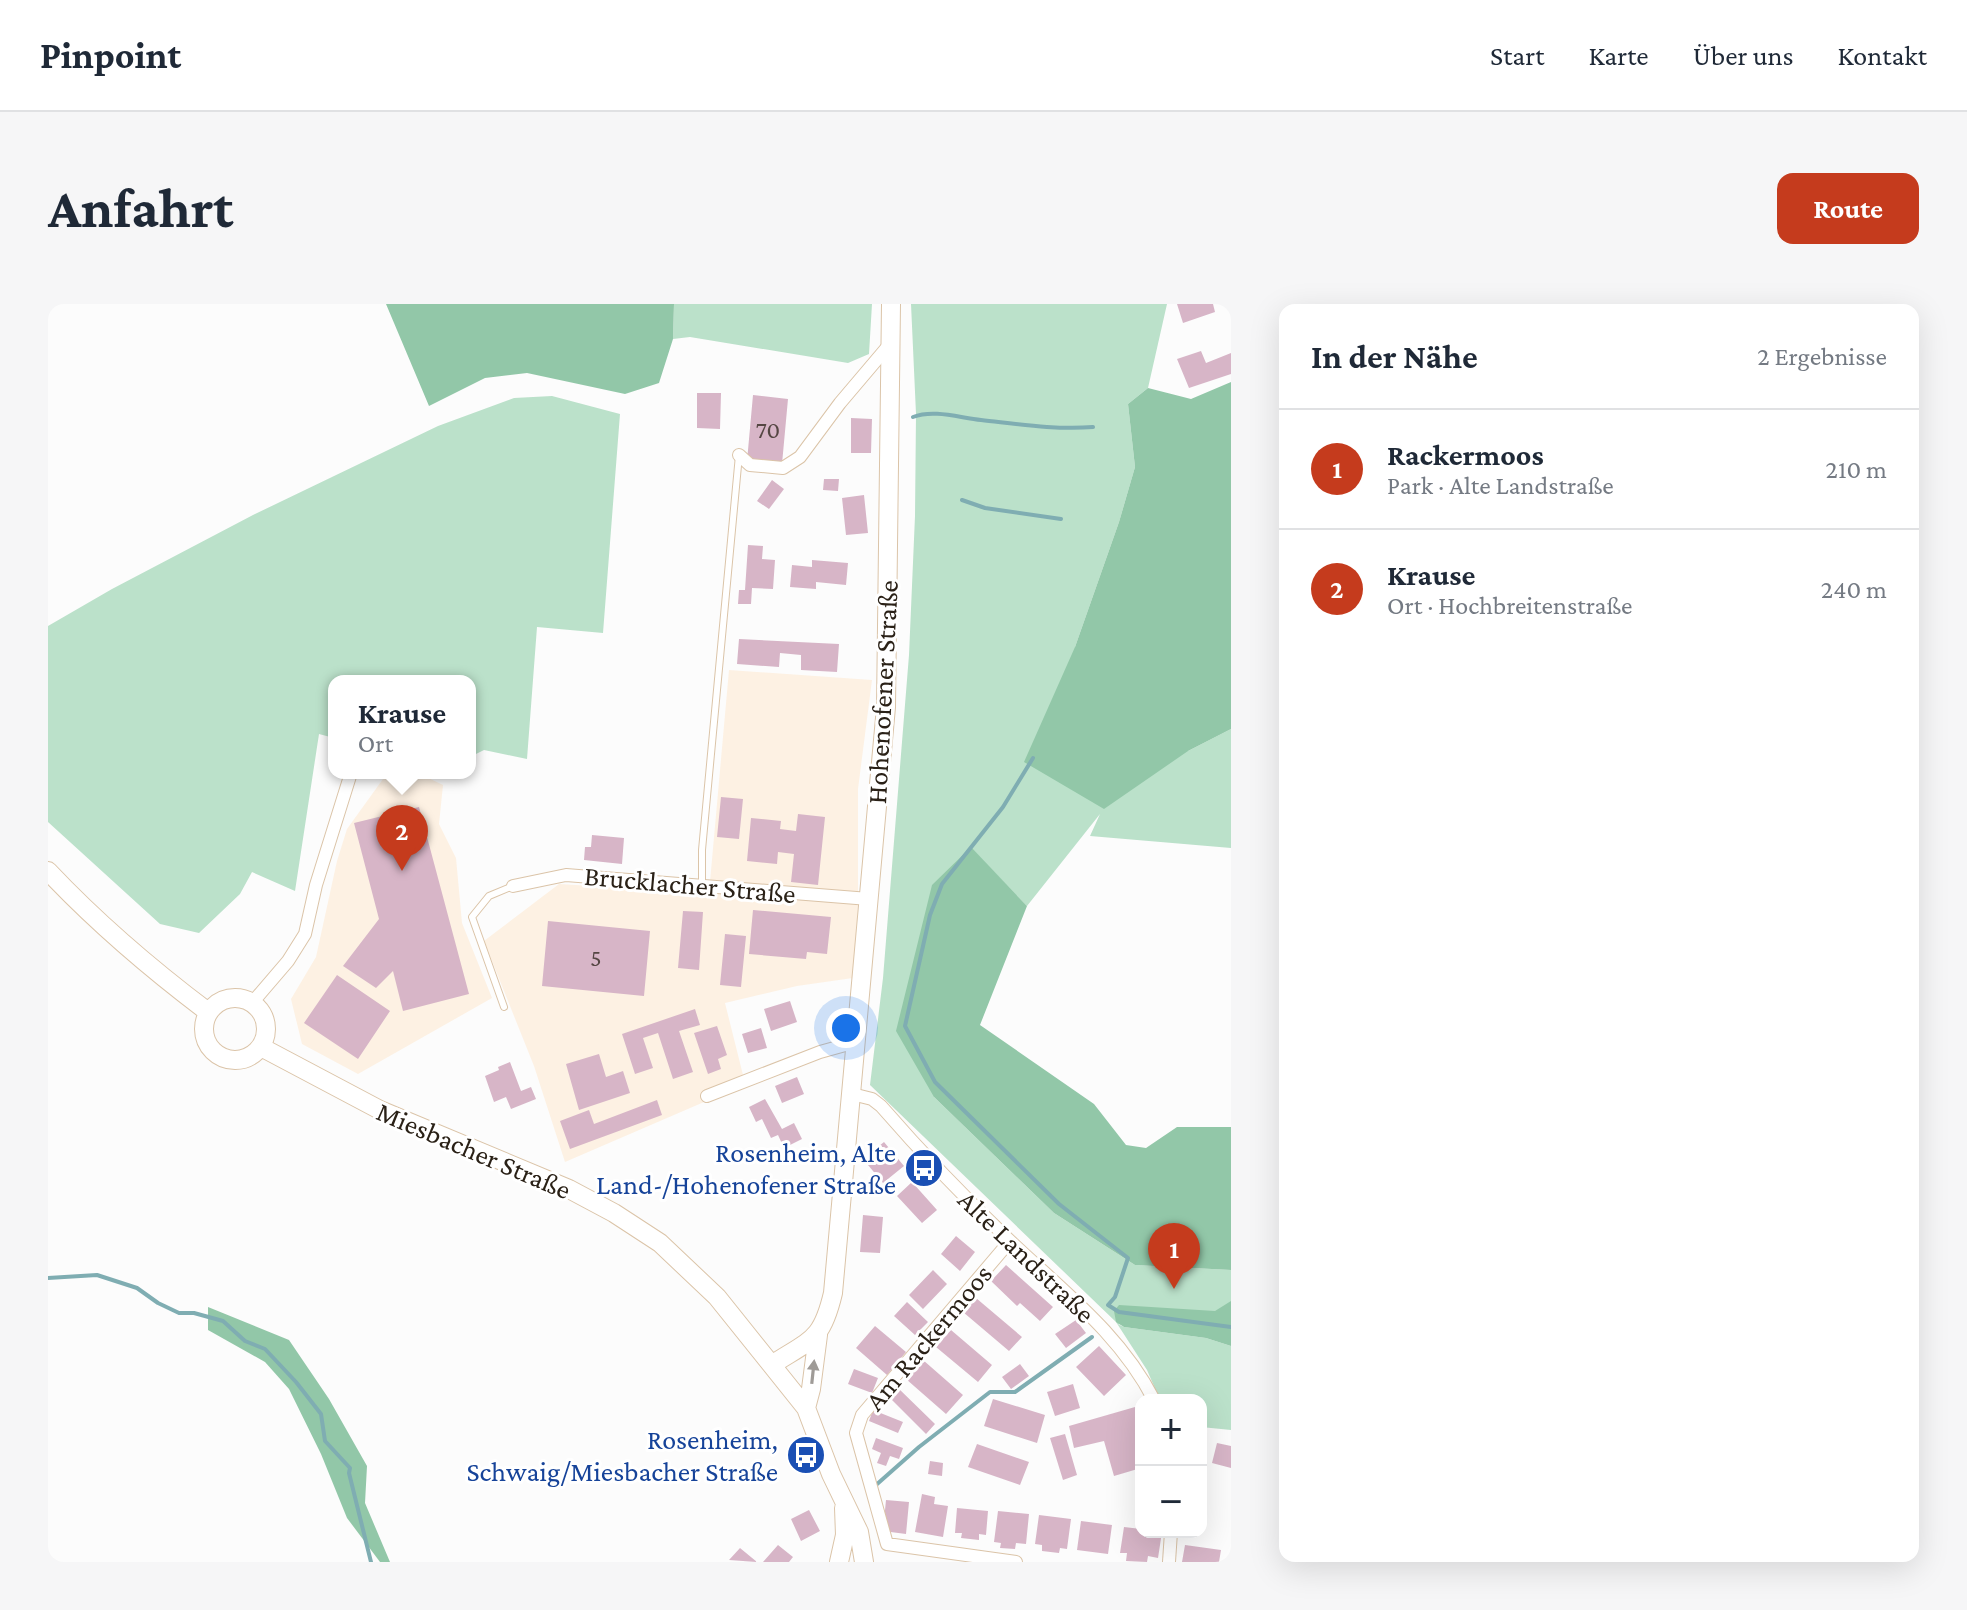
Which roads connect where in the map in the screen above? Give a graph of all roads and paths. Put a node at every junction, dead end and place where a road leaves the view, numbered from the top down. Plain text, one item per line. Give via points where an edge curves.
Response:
1 (891, 304) edge
2 (891, 341) junction
3 (739, 455) joint
4 (349, 779) edge
5 (48, 871) edge
6 (702, 885) junction
7 (513, 886) joint
8 (869, 899) junction
9 (252, 1003) junction
10 (504, 1007) dead end
11 (208, 1012) junction
12 (856, 1042) junction
13 (261, 1047) junction
14 (852, 1094) junction
15 (707, 1096) dead end
16 (1010, 1241) junction
17 (818, 1335) junction
18 (773, 1364) junction
19 (1151, 1394) edge
20 (806, 1408) junction
21 (844, 1501) junction
22 (1171, 1538) edge
23 (839, 1562) edge
24 (864, 1562) edge
25 (1016, 1562) edge
26 (1169, 1562) edge

1 - 2 main road, Hohenofener Straße
2 - 3 street via 800,457 783,468 750,465
2 - 8 main road, Hohenofener Straße via 886,707
3 - 6 lane
4 - 9 street via 305,934
5 - 11 main road via 87,912
6 - 7 street, Brucklacher Straße via 566,875
6 - 8 street, Brucklacher Straße
7 - 10 lane via 489,896 472,917
8 - 12 main road, Hohenofener Straße
9 - 11 main road via 233,998
9 - 13 main road via 267,1028
11 - 13 main road via 204,1033 213,1052 233,1061
12 - 14 main road, Hohenofener Straße
12 - 15 street
13 - 18 main road, Miesbacher Straße via 380,1110 548,1179 614,1213 682,1263
14 - 16 street, Alte Landstraße via 881,1106
14 - 17 main road, Hohenofener Straße via 833,1293
16 - 19 street, Alte Landstraße via 1116,1343
16 - 25 street, Am Rackermoos via 862,1415 856,1433 887,1544
17 - 18 main road
20 -> 17 main road
18 - 20 main road, Miesbacher Straße
20 - 21 main road, Miesbacher Straße
21 - 23 main road, Miesbacher Straße
21 - 24 main road, Miesbacher Straße via 859,1532
22 - 26 street

